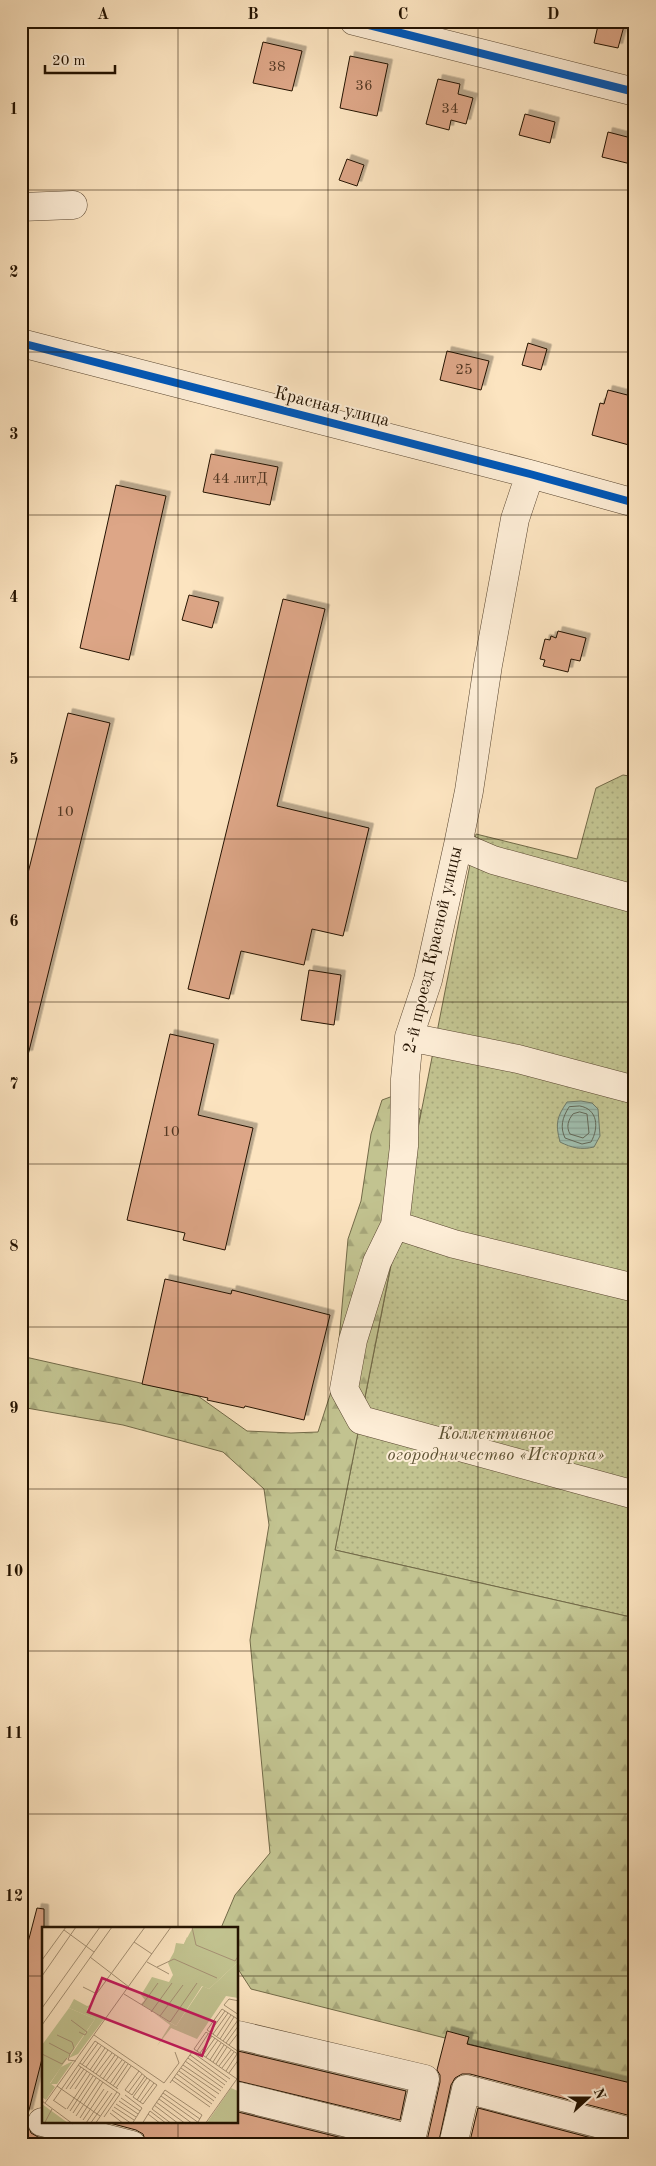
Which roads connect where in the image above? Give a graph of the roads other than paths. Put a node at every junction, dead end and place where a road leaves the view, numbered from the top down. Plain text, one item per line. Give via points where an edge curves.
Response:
1 (356, 22) edge
2 (635, 92) edge
3 (73, 205) dead end
4 (21, 207) edge
5 (21, 343) edge
6 (530, 474) junction
7 (635, 503) edge
8 (458, 845) junction
9 (635, 899) edge
10 (410, 1037) junction
11 (635, 1090) edge
12 (395, 1225) junction
13 (635, 1288) edge
14 (635, 1496) edge
15 (239, 2035) edge
16 (239, 2096) edge
17 (41, 2127) edge
18 (635, 2133) edge
19 (411, 2142) edge
20 (132, 2145) edge
21 (453, 2145) edge

1 - 2 street
3 - 4 street
5 - 6 street, Красная улица
6 - 7 street, Красная улица
6 - 8 street, 2-й проезд Красной улицы via 515,518 488,665 470,791
8 - 9 street via 493,860
8 - 10 street, 2-й проезд Красной улицы via 428,980
10 - 11 street via 518,1059
10 - 12 street, 2-й проезд Красной улицы via 405,1079 404,1146
12 - 13 street via 454,1244
12 - 14 street, 2-й проезд Красной улицы via 377,1262 353,1340 344,1389 361,1420
15 - 19 street via 425,2079
16 - 19 street
17 - 20 street
18 - 21 street via 466,2090

